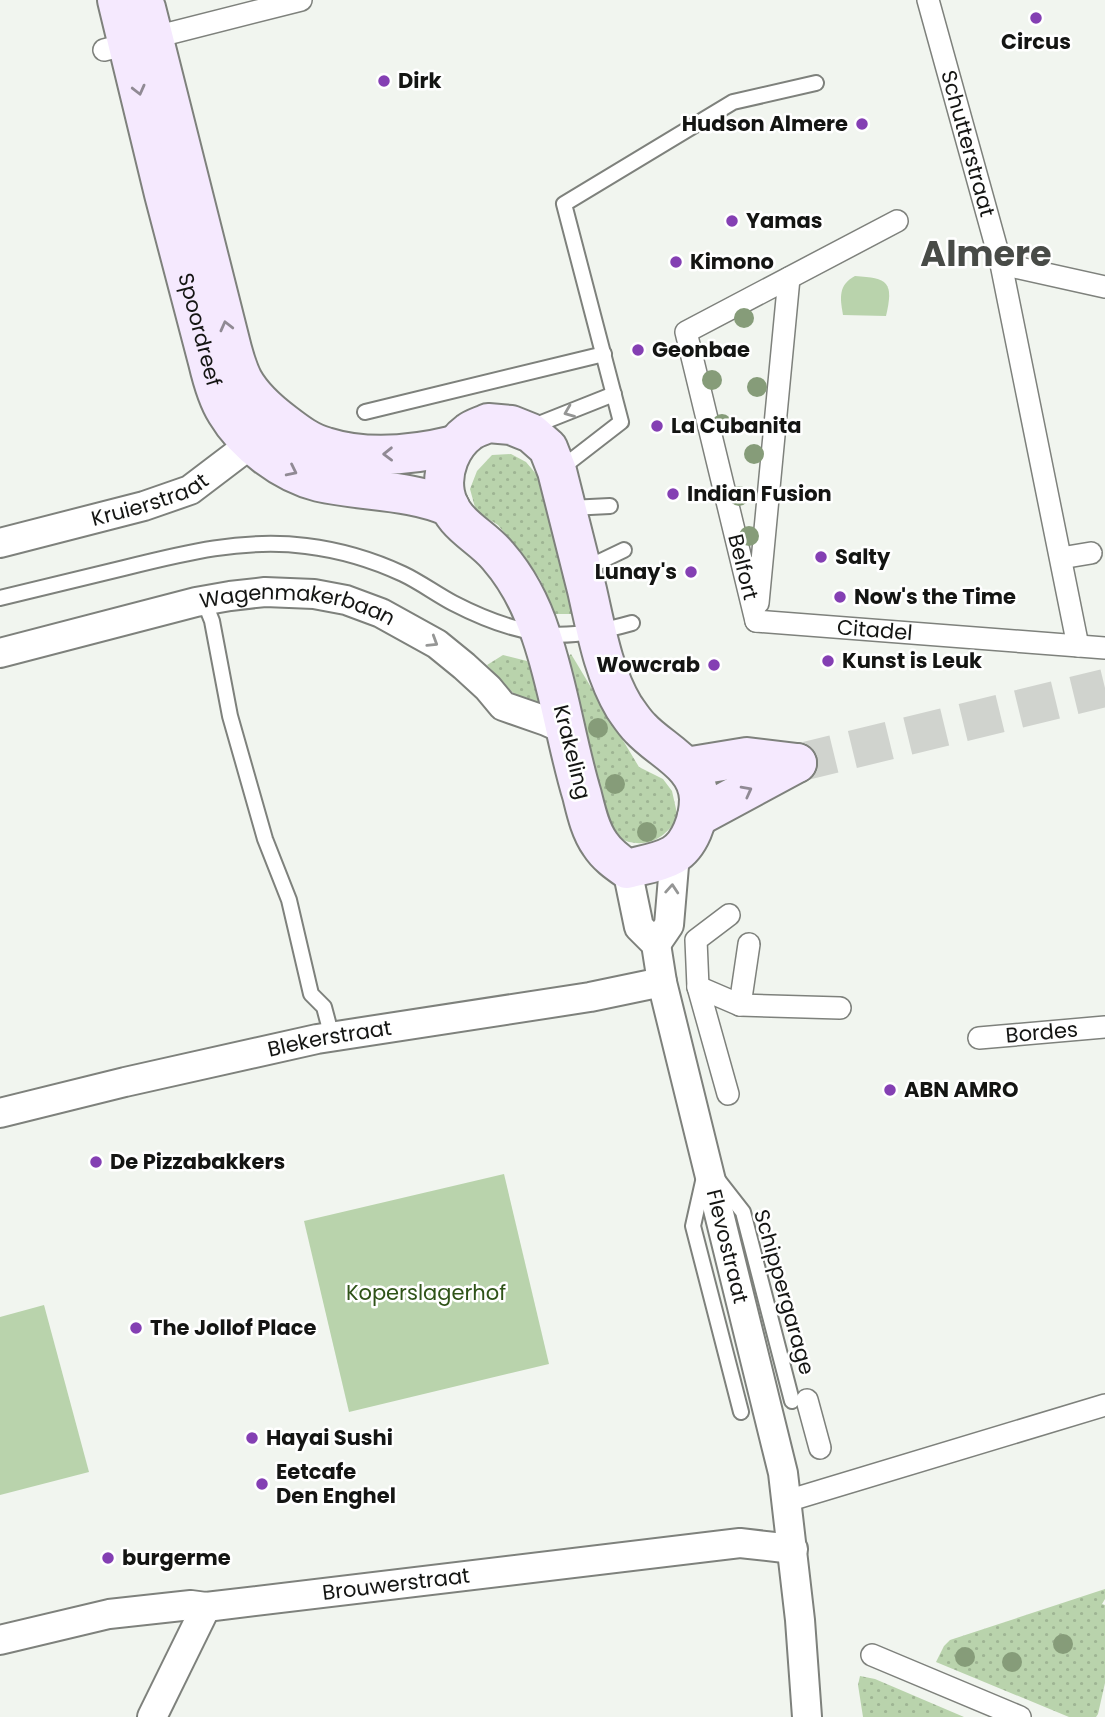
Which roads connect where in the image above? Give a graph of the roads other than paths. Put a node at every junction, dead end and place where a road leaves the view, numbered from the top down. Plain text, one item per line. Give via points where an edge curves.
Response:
1 (117, 0) edge
2 (144, 0) edge
3 (301, 0) edge
4 (928, 0) edge
5 (129, 44) junction
6 (816, 83) dead end
7 (897, 221) dead end
8 (1001, 264) junction
9 (789, 278) junction
10 (1105, 286) edge
11 (604, 354) junction
12 (614, 394) junction
13 (365, 412) dead end
14 (263, 429) junction
15 (524, 430) junction
16 (455, 445) junction
17 (557, 471) junction
18 (610, 506) dead end
19 (450, 508) junction
20 (566, 508) junction
21 (0, 542) edge
22 (624, 550) dead end
23 (1091, 553) dead end
24 (1061, 558) junction
25 (581, 566) junction
26 (0, 598) edge
27 (204, 601) junction
28 (756, 621) junction
29 (614, 627) junction
30 (541, 634) junction
31 (1078, 646) junction
32 (1105, 648) edge
33 (0, 653) edge
34 (566, 730) junction
35 (686, 767) junction
36 (697, 817) junction
37 (675, 854) junction
38 (627, 869) junction
39 (729, 915) dead end
40 (656, 944) junction
41 (749, 944) dead end
42 (662, 982) junction
43 (698, 987) junction
44 (740, 1005) junction
45 (840, 1009) dead end
46 (1105, 1027) edge
47 (332, 1037) junction
48 (979, 1038) dead end
49 (728, 1094) dead end
50 (0, 1113) edge
51 (707, 1165) junction
52 (800, 1400) joint
53 (1105, 1405) edge
54 (741, 1412) dead end
55 (820, 1448) dead end
56 (787, 1501) junction
57 (793, 1549) junction
58 (206, 1606) junction
59 (0, 1640) edge
60 (872, 1655) dead end
61 (152, 1717) edge
62 (807, 1717) edge
63 (1020, 1717) edge

1 - 5 main road, Spoordreef
2 - 5 main road, Spoordreef
3 - 5 street
4 - 8 street, Schutterstraat
5 - 14 main road, Spoordreef via 237,365 258,401
6 - 11 lane via 733,102 564,204
7 - 9 street, Belfort
8 - 10 street
8 - 24 street
9 - 28 street, Belfort
9 - 28 street, Belfort via 686,332
11 - 12 lane
11 - 13 lane
12 -> 15 lane
12 - 17 lane via 621,422
16 -> 14 main road, Spoordreef via 425,453 353,453
14 -> 19 main road, Spoordreef via 271,460 295,474 431,499
14 - 21 street, Kruierstraat via 190,490
15 - 16 main road via 488,424 470,431
15 - 17 main road via 548,448
16 - 19 main road via 444,482
17 - 20 main road
18 - 20 lane
19 - 30 main road, Krakeling via 510,571
20 - 25 main road
22 - 25 lane
23 - 24 street
24 - 31 street
25 - 29 main road
26 - 30 lane via 179,554 278,544 338,551 401,573 496,622
27 - 33 street, Wagenmakerbaan
27 -> 34 street, Wagenmakerbaan via 265,593 346,600 381,613 437,645 503,706
27 - 47 lane via 265,839 289,900 311,994 324,1007
28 - 31 street, Citadel
29 - 30 lane
29 - 35 main road via 612,684 639,728
30 - 34 main road, Krakeling
31 - 32 street, Citadel
34 - 38 main road, Krakeling via 598,842
35 - 36 main road via 699,798
36 -> 35 main road via 797,763 747,757
36 - 37 main road
37 - 38 main road
40 -> 37 street via 669,925
38 - 40 street, Flevostraat via 639,927
39 - 43 street via 696,940
40 - 42 street, Flevostraat
41 - 44 street
42 - 47 street, Blekerstraat
42 - 51 street, Flevostraat
43 - 44 street
43 - 49 street
44 - 45 street
46 - 48 street, Bordes
47 - 50 street, Blekerstraat
51 - 52 lane, Schippergarage via 743,1212
51 - 54 lane via 693,1226
51 - 56 street, Flevostraat
52 - 55 street
53 - 56 street
56 - 57 street, Flevostraat
57 - 58 street, Brouwerstraat via 740,1543
57 - 62 street, Flevostraat
58 - 59 street, Brouwerstraat via 110,1614
58 - 61 street
60 - 63 street

